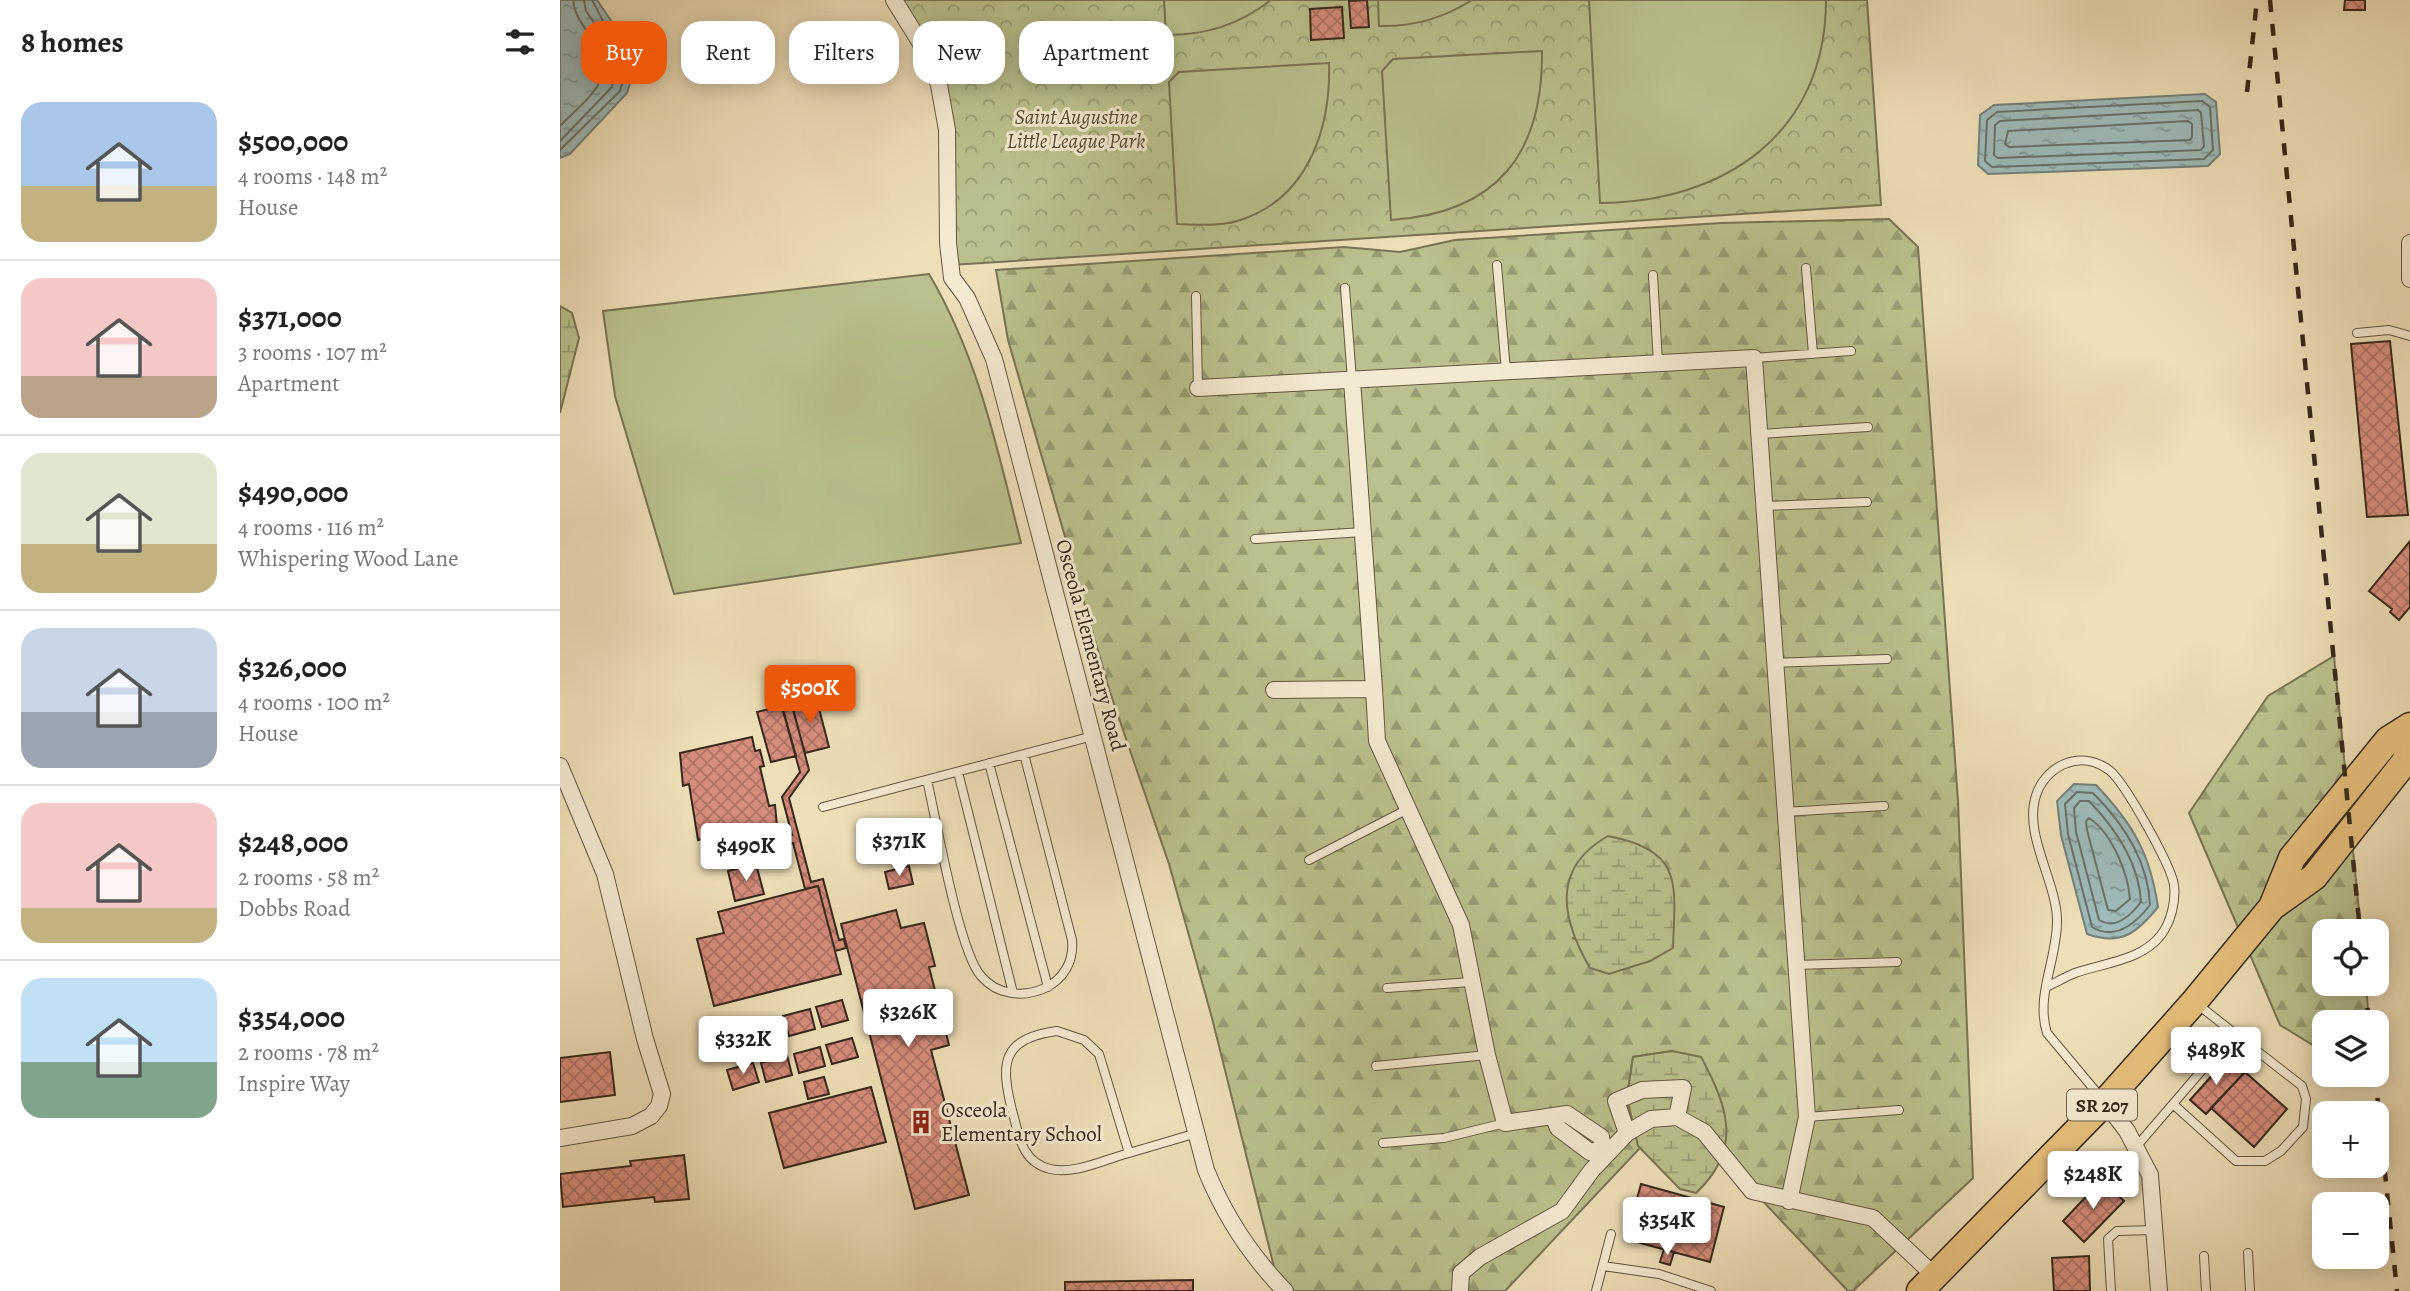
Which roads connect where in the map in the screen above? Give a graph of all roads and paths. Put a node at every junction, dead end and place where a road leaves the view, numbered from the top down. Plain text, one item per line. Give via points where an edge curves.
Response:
1 (894, 0) edge
2 (2410, 243) edge
3 (1497, 265) dead end
4 (1806, 268) dead end
5 (1653, 275) dead end
6 (2410, 279) edge
7 (1345, 288) dead end
8 (1196, 296) dead end
9 (2357, 332) dead end
10 (2410, 336) edge
11 (1851, 352) dead end
12 (1813, 354) junction
13 (1754, 358) junction
14 (1658, 363) junction
15 (1506, 371) junction
16 (1352, 380) junction
17 (1198, 388) joint
18 (1868, 427) dead end
19 (1760, 434) junction
20 (1867, 502) dead end
21 (1764, 506) junction
22 (1363, 533) junction
23 (1255, 539) dead end
24 (1887, 659) dead end
25 (1774, 663) junction
26 (1374, 689) junction
27 (1274, 690) dead end
28 (2410, 726) edge
29 (1093, 736) junction
30 (2410, 748) edge
31 (1024, 754) junction
32 (989, 763) junction
33 (560, 765) edge
34 (958, 772) junction
35 (927, 780) junction
36 (1884, 806) dead end
37 (822, 807) dead end
38 (1408, 809) junction
39 (1784, 812) junction
40 (1309, 860) dead end
41 (2272, 907) junction
42 (1898, 962) dead end
43 (1795, 965) junction
44 (1471, 982) junction
45 (1048, 986) junction
46 (2046, 987) junction
47 (1387, 988) dead end
48 (1013, 993) junction
49 (2194, 1002) junction
50 (2233, 1034) junction
51 (1487, 1055) junction
52 (1376, 1066) dead end
53 (2105, 1102) junction
54 (2173, 1104) junction
55 (1899, 1110) dead end
56 (1677, 1117) junction
57 (1807, 1117) junction
58 (1506, 1123) junction
59 (1197, 1133) junction
60 (1627, 1133) junction
61 (560, 1138) edge
62 (1383, 1143) dead end
63 (2136, 1147) junction
64 (1605, 1151) junction
65 (1129, 1153) junction
66 (1789, 1201) junction
67 (2155, 1230) junction
68 (1611, 1234) dead end
69 (2248, 1253) dead end
70 (2204, 1256) dead end
71 (1602, 1266) junction
72 (1927, 1284) edge
73 (1708, 1290) edge
74 (1285, 1291) edge
75 (1460, 1291) edge
76 (1596, 1291) edge
77 (2111, 1291) edge
78 (2159, 1291) edge
79 (2206, 1291) edge
80 (2250, 1291) edge

1 - 29 street, Osceola Elementary Road via 928,55 939,85 947,130 952,278 977,318 994,359
2 - 6 street
3 - 15 lane
4 - 12 lane
5 - 14 lane
7 - 16 lane
8 - 17 lane
9 - 10 lane via 2389,330
11 - 12 lane
12 - 13 lane
13 - 14 street
13 - 19 street
14 - 15 street
15 - 16 street
16 - 17 street
16 - 22 street
18 - 19 lane
19 - 21 street
20 - 21 lane
21 - 25 street
22 - 23 lane
22 - 26 street
24 - 25 lane
25 - 39 street
26 - 27 street
26 - 38 street via 1377,741
28 - 41 highway, SR 207 via 2388,740 2292,858
29 - 31 lane
29 - 59 street, Osceola Elementary Road
30 - 41 highway, SR 207 via 2404,763 2314,877
31 - 32 lane
31 - 45 lane via 1072,940 1067,968
32 - 34 lane
32 - 45 lane
33 - 61 street via 605,874 662,1094 651,1116 632,1126
34 - 35 lane
34 - 48 lane
35 - 37 lane
35 - 48 lane via 964,940 976,969 995,989
36 - 39 lane
38 - 40 lane
38 - 44 street via 1461,925
39 - 43 street
41 - 49 highway, SR 207
42 - 43 lane
43 - 57 street
44 - 47 lane
44 - 51 street
45 - 48 lane
46 - 46 lane via 2057,918 2033,803 2049,772 2077,760 2109,770 2126,791 2171,871 2173,902 2160,936 2149,947
46 - 53 lane via 2047,1033
49 - 50 lane
49 - 53 highway, SR 207
50 - 54 lane
50 - 54 lane via 2302,1086 2306,1099 2303,1127 2265,1161 2236,1161
51 - 52 lane
51 - 58 street
53 - 63 street
53 - 72 highway, SR 207
54 - 63 lane
55 - 57 lane
56 - 60 street via 1651,1119
56 - 60 street via 1683,1088 1642,1090 1616,1101
56 - 66 street via 1704,1132 1752,1191
57 - 66 street
58 - 62 lane via 1444,1138
58 - 64 street via 1553,1116 1558,1128 1590,1152
59 - 65 lane
59 - 74 street, Osceola Elementary Road via 1206,1170 1226,1215
60 - 64 street
63 - 67 street via 2150,1175
64 - 75 street via 1562,1211 1480,1257 1461,1273
65 - 65 lane via 1099,1054 1090,1044 1057,1031 1014,1047 1006,1059 1004,1080 1022,1150 1032,1161 1066,1171
66 - 72 street via 1873,1218
67 - 77 lane via 2117,1231 2108,1239
67 - 78 street
68 - 71 lane
69 - 80 lane
70 - 79 lane
71 - 73 lane via 1659,1274
71 - 76 lane

